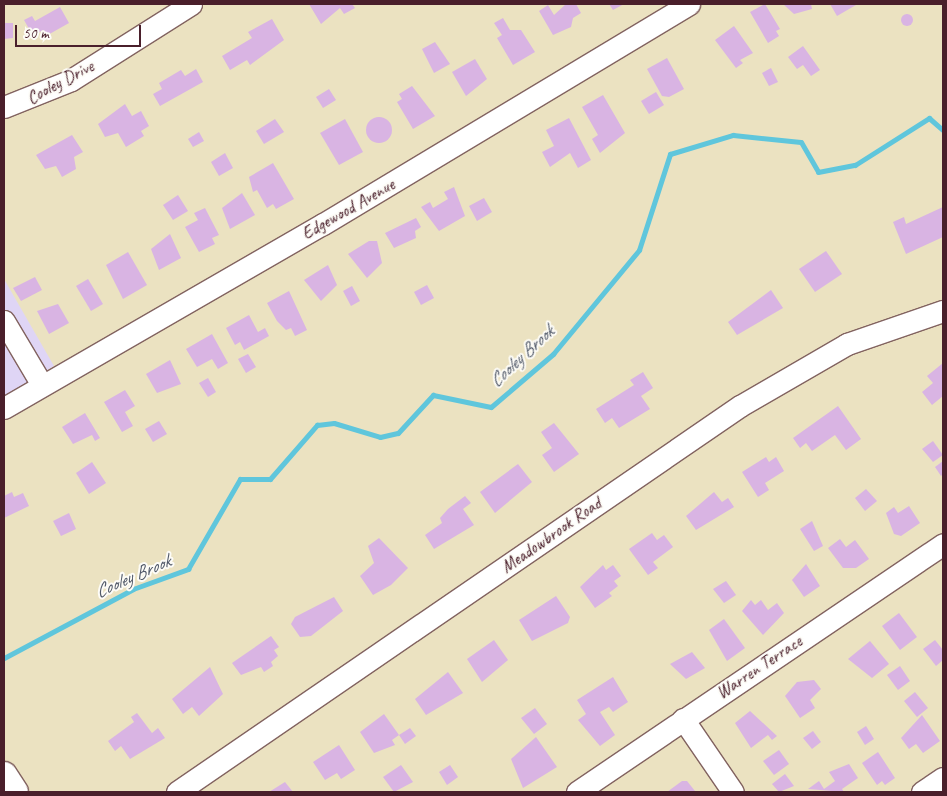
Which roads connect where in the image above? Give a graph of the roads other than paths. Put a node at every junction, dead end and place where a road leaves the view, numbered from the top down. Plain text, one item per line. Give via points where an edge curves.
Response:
1 (191, 4) edge
2 (689, 4) edge
3 (4, 108) edge
4 (943, 311) edge
5 (4, 321) edge
6 (42, 385) junction
7 (4, 408) edge
8 (943, 544) edge
9 (682, 719) junction
10 (4, 775) edge
11 (943, 778) edge
12 (15, 792) edge
13 (177, 792) edge
14 (577, 792) edge
15 (733, 792) edge
16 (922, 792) edge

1 - 3 street, Cooley Drive via 71,80
2 - 6 street, Edgewood Avenue via 338,215
4 - 13 street, Meadowbrook Road via 847,344 740,406
5 - 6 street
6 - 7 street, Edgewood Avenue
8 - 9 street, Warren Terrace
9 - 14 street, Warren Terrace
9 - 15 street
10 - 12 main road
11 - 16 street

